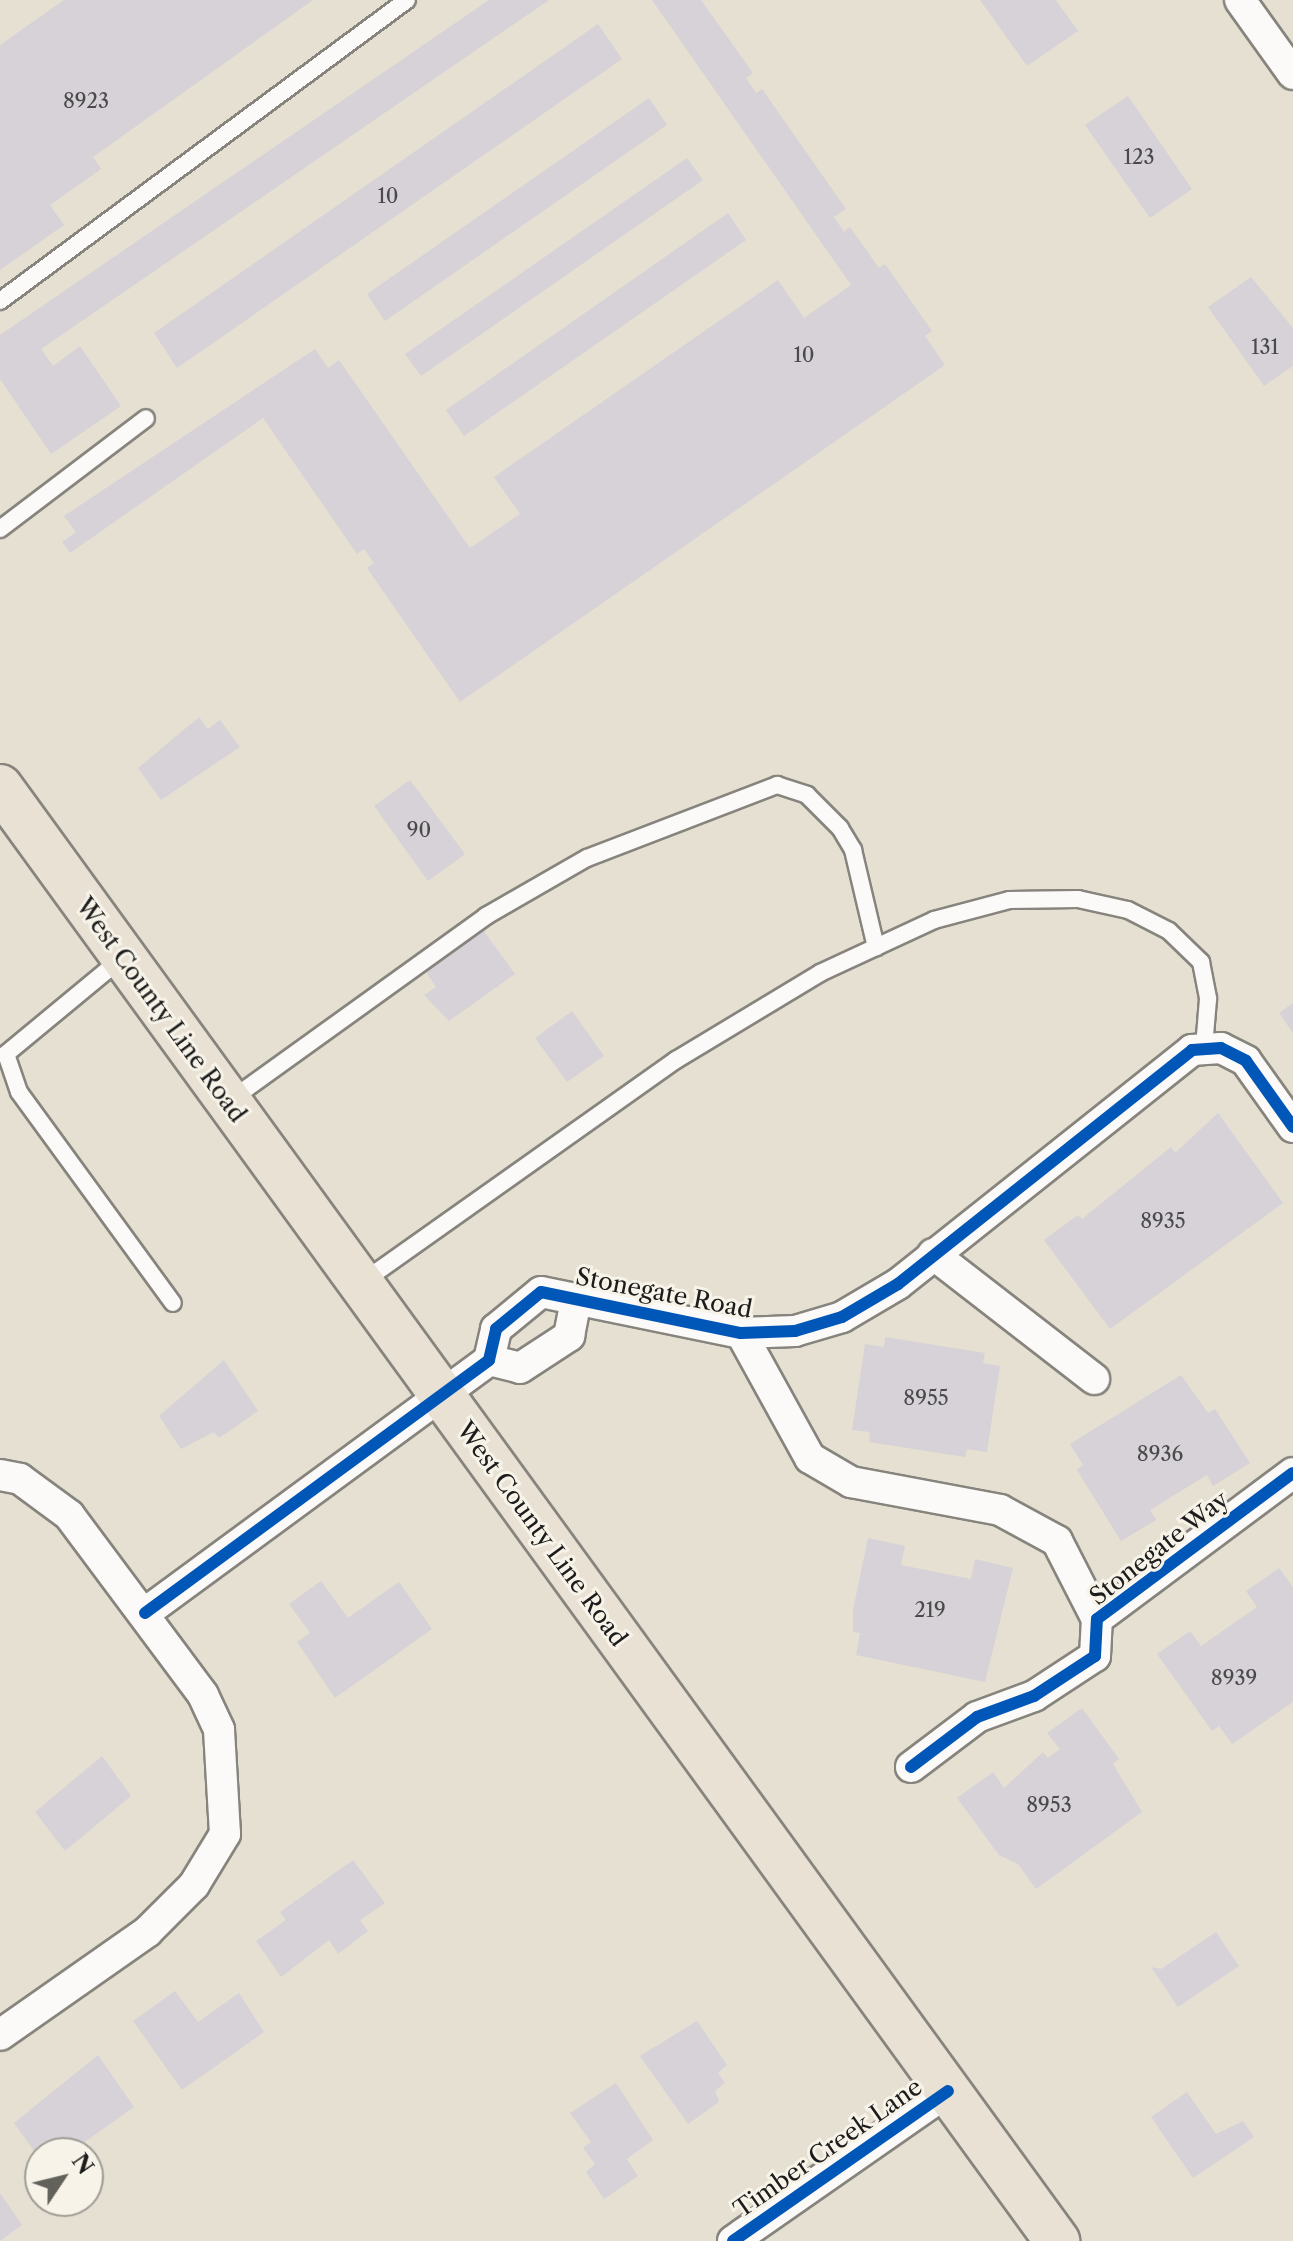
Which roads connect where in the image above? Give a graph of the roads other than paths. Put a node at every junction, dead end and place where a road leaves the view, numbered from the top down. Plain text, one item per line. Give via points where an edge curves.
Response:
1 (407, 0) edge
2 (1240, 0) edge
3 (1293, 74) edge
4 (0, 301) edge
5 (146, 418) dead end
6 (0, 529) edge
7 (0, 787) edge
8 (876, 947) junction
9 (123, 957) junction
10 (1204, 1048) junction
11 (228, 1102) junction
12 (1293, 1127) edge
13 (933, 1254) junction
14 (360, 1284) junction
15 (576, 1300) junction
16 (173, 1303) dead end
17 (741, 1333) junction
18 (489, 1360) junction
19 (1094, 1379) dead end
20 (441, 1396) junction
21 (1293, 1473) edge
22 (0, 1475) edge
23 (145, 1613) junction
24 (1097, 1619) junction
25 (911, 1767) dead end
26 (0, 2035) edge
27 (948, 2091) junction
28 (733, 2241) edge
29 (1057, 2241) edge

1 - 4 lane
2 - 3 street
5 - 6 lane
7 - 9 main road, West County Line Road
8 - 10 lane via 934,920 1009,900 1078,899 1128,910 1169,931 1201,962 1208,999
8 - 11 lane via 853,850 840,828 807,795 777,785 587,858 486,916
8 - 14 lane via 676,1060
9 - 11 main road, West County Line Road
9 - 16 lane via 6,1054 19,1092
10 - 12 street via 1246,1061
10 - 13 street, Stonegate Road via 1176,1059
11 - 14 main road, West County Line Road
13 - 17 street, Stonegate Road via 842,1317 795,1331
13 - 19 street
14 - 20 main road, West County Line Road
15 - 17 street, Stonegate Road
15 - 18 street, Stonegate Road via 541,1292 496,1329
15 - 18 street, Stonegate Road via 569,1336 520,1368
17 - 24 street via 810,1458 851,1482 1000,1510 1057,1541
18 - 20 street
20 - 23 street
20 - 27 main road, West County Line Road
21 - 24 street, Stonegate Way
22 - 23 street via 20,1479 69,1515
23 - 26 street via 219,1730 225,1834 194,1885 147,1932
24 - 25 street, Stonegate Way via 1095,1656 1034,1696 977,1717
27 - 28 street, Timber Creek Lane
27 - 29 main road, West County Line Road

